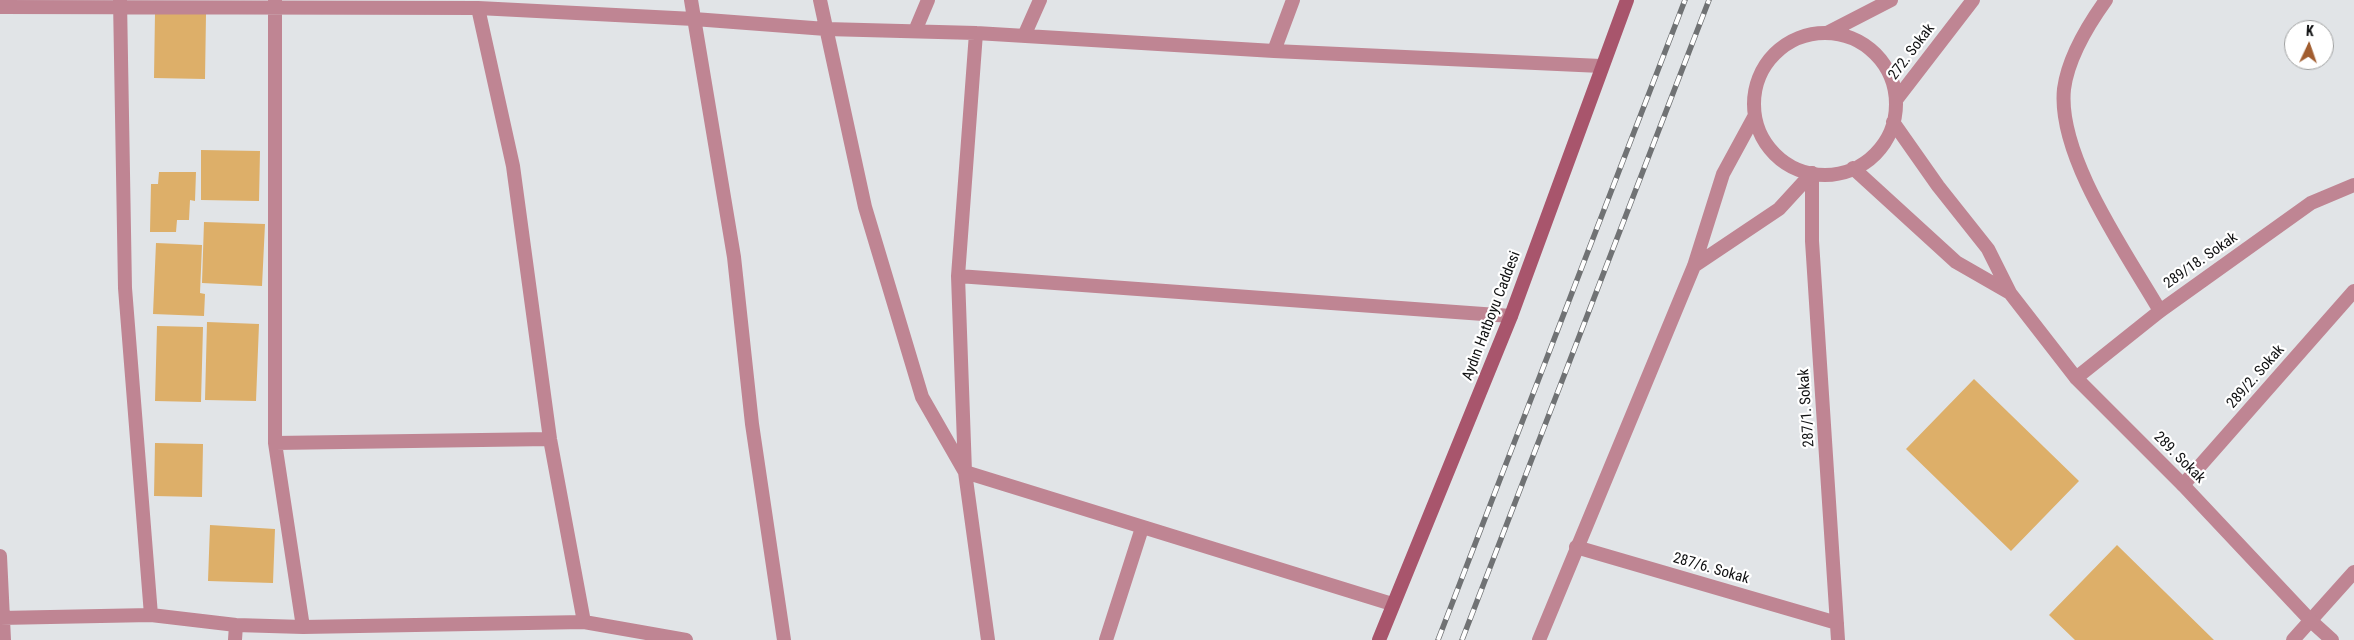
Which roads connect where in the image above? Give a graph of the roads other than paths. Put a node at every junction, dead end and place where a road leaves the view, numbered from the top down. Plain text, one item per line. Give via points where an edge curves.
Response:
1 (691, 0) edge
2 (820, 0) edge
3 (928, 0) edge
4 (1040, 0) edge
5 (1293, 0) edge
6 (1627, 0) edge
7 (1891, 0) edge
8 (1973, 0) edge
9 (2106, 0) edge
10 (120, 3) edge
11 (274, 4) edge
12 (0, 7) edge
13 (478, 8) junction
14 (694, 19) junction
15 (826, 29) junction
16 (915, 32) junction
17 (976, 33) junction
18 (1827, 33) junction
19 (1024, 36) junction
20 (1274, 51) junction
21 (1601, 66) junction
22 (1896, 100) junction
23 (1754, 117) junction
24 (1893, 122) junction
25 (1853, 168) junction
26 (1812, 173) junction
27 (2354, 185) edge
28 (1694, 266) junction
29 (958, 276) junction
30 (2354, 291) edge
31 (2010, 293) junction
32 (2160, 310) junction
33 (1511, 316) junction
34 (2076, 378) junction
35 (550, 439) junction
36 (275, 442) junction
37 (965, 472) junction
38 (2183, 485) junction
39 (1142, 528) junction
40 (1576, 547) junction
41 (0, 556) edge
42 (2354, 572) edge
43 (1392, 604) junction
44 (151, 615) junction
45 (2, 618) edge
46 (2311, 621) junction
47 (584, 622) junction
48 (1837, 623) junction
49 (236, 625) junction
50 (302, 627) junction
51 (4, 640) edge
52 (236, 640) edge
53 (686, 640) edge
54 (784, 640) edge
55 (988, 640) edge
56 (1106, 640) edge
57 (1379, 640) edge
58 (1539, 640) edge
59 (1838, 640) edge
60 (2293, 640) edge
61 (2332, 640) edge

1 - 14 street
2 - 15 street
3 - 16 street
4 - 19 street
5 - 20 street
6 - 21 main road, Aydın Hatboyu Caddesi
7 - 18 street
8 - 22 street, 272. Sokak
9 - 32 street via 2077,48 2064,89 2066,125 2090,192
10 - 11 street
10 - 12 street
10 - 44 street via 125,288
11 - 13 street
11 - 36 street
13 - 14 street
13 - 35 street via 513,166
14 - 15 street
14 - 54 street via 734,257 752,424
15 - 16 street
15 - 37 street via 865,207 922,397
16 - 17 street
17 - 19 street
17 - 29 street
18 - 22 street via 1848,36 1867,46 1882,61 1892,80
18 - 23 street via 1806,35 1786,44 1770,57 1759,76 1754,96
19 - 20 street
20 - 21 street
21 - 33 main road, Aydın Hatboyu Caddesi
22 - 24 street
23 - 26 street via 1774,154 1792,167
23 - 28 street via 1723,174
24 - 25 street via 1885,141 1871,157
24 - 31 street via 1988,249
25 - 26 street via 1833,174
25 - 31 street via 1956,262
26 - 28 street via 1779,209
26 - 48 street, 287/1. Sokak via 1812,241
27 - 32 street, 289/18. Sokak via 2311,203
28 - 40 street
29 - 33 street
29 - 37 street
30 - 38 street, 289/2. Sokak
31 - 34 street, 289. Sokak
32 - 34 street, 289/18. Sokak
33 - 43 main road, Aydın Hatboyu Caddesi
34 - 38 street, 289. Sokak
35 - 36 street
35 - 47 street
36 - 50 street
37 - 39 street
37 - 55 street
38 - 46 street, 289. Sokak
39 - 43 street
39 - 56 street
40 - 48 street, 287/6. Sokak
40 - 58 street
41 - 45 street
42 - 46 street
43 - 57 main road, Aydın Hatboyu Caddesi
44 - 45 street
44 - 49 street
45 - 51 street
46 - 60 street
46 - 61 street, 289. Sokak
47 - 50 street
47 - 53 street
48 - 59 street, 287/1. Sokak
49 - 50 street
49 - 52 street

